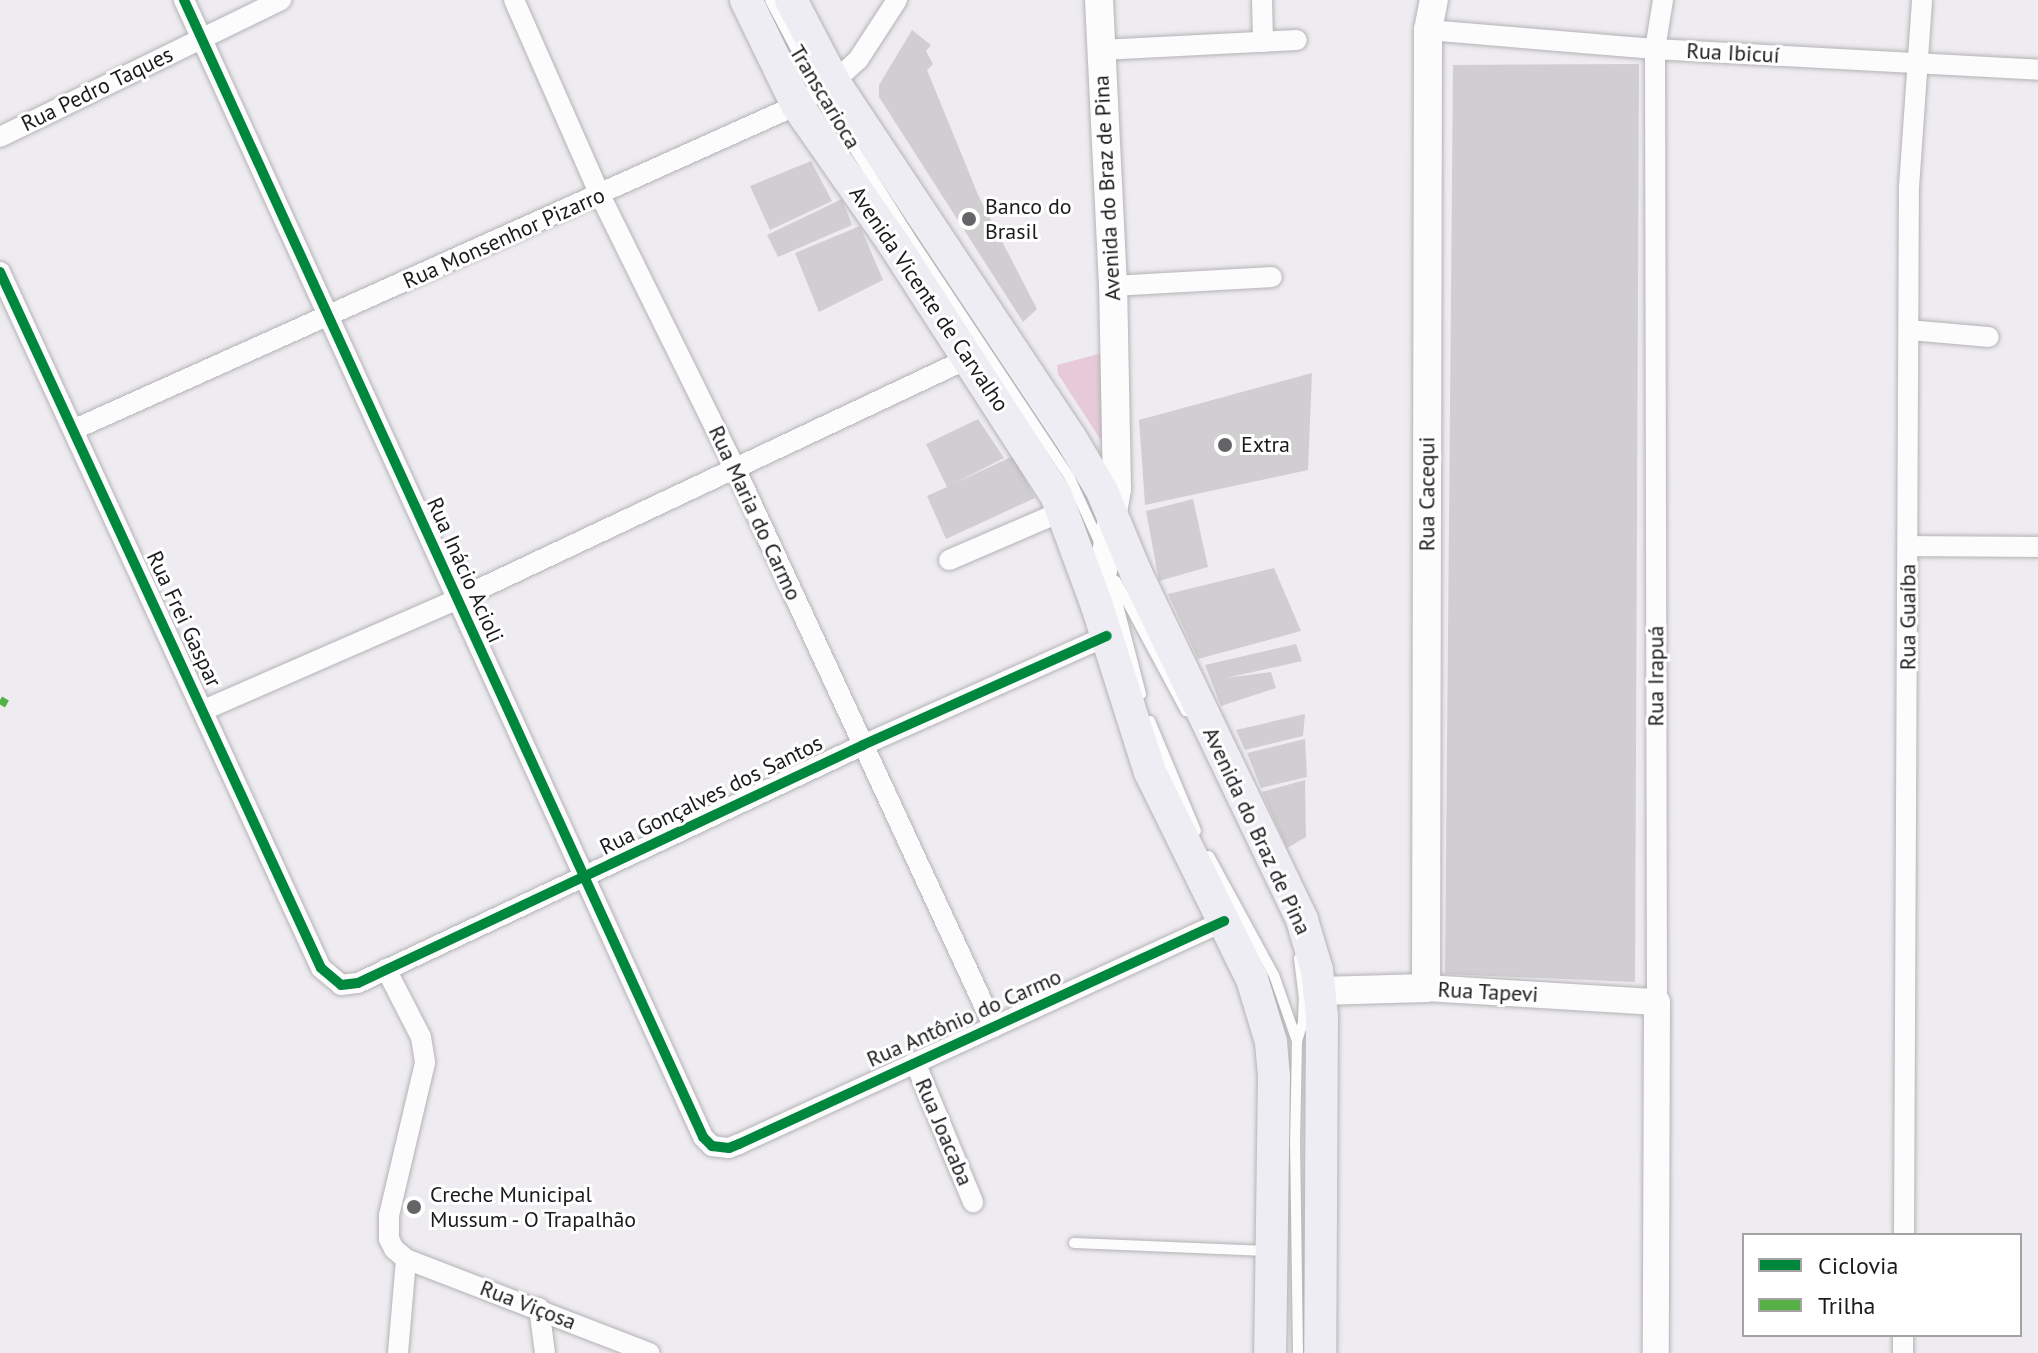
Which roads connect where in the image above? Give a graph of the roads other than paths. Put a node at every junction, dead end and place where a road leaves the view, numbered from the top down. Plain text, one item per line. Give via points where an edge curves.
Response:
1 (184, 0) edge
2 (281, 0) edge
3 (514, 0) edge
4 (746, 0) edge
5 (770, 0) edge
6 (791, 0) edge
7 (897, 0) edge
8 (1099, 0) edge
9 (1262, 0) edge
10 (1434, 0) edge
11 (1663, 0) edge
12 (1922, 0) edge
13 (1428, 30) junction
14 (201, 38) junction
15 (1297, 40) dead end
16 (1263, 42) junction
17 (1655, 49) junction
18 (1101, 50) junction
19 (1916, 64) junction
20 (2038, 70) edge
21 (817, 93) junction
22 (0, 137) edge
23 (600, 195) junction
24 (0, 272) edge
25 (1272, 277) dead end
26 (1113, 286) junction
27 (330, 316) junction
28 (1909, 330) junction
29 (1989, 337) dead end
30 (969, 358) junction
31 (75, 429) junction
32 (735, 468) junction
33 (1063, 511) junction
34 (1114, 519) junction
35 (1909, 546) junction
36 (2038, 547) edge
37 (949, 560) dead end
38 (1107, 561) junction
39 (456, 600) junction
40 (1102, 621) junction
41 (204, 710) junction
42 (1194, 727) dead end
43 (863, 745) junction
44 (1207, 752) dead end
45 (587, 877) junction
46 (1283, 910) dead end
47 (1224, 921) junction
48 (1297, 949) dead end
49 (386, 969) junction
50 (333, 981) joint
51 (1426, 988) junction
52 (1320, 991) junction
53 (1657, 1002) junction
54 (994, 1027) junction
55 (1297, 1041) junction
56 (915, 1062) junction
57 (719, 1148) joint
58 (973, 1202) dead end
59 (1904, 1233) edge
60 (1074, 1243) dead end
61 (1270, 1251) junction
62 (406, 1259) junction
63 (539, 1308) junction
64 (398, 1353) edge
65 (545, 1353) edge
66 (650, 1353) edge
67 (1270, 1353) edge
68 (1298, 1353) edge
69 (1320, 1353) edge
70 (1656, 1353) edge

1 - 14 street, Rua Inácio Acioli
2 - 14 street, Rua Pedro Taques
3 - 23 street, Rua Maria do Carmo
4 - 21 main road, Avenida Vicente de Carvalho
5 - 21 lane, Transcarioca
6 - 21 main road, Avenida Vicente de Carvalho
7 - 21 street, Rua Monsenhor Pizarro via 870,45
8 - 18 main road, Avenida do Braz de Pina
9 - 16 street
10 - 13 main road, Rua Cacequi
11 - 17 street, Rua Irapuá
12 - 19 street, Rua Guaíba
13 - 17 street, Rua Ibicuí
13 - 51 main road, Rua Cacequi
14 - 22 street, Rua Pedro Taques
14 - 27 street, Rua Inácio Acioli
15 - 16 street
16 - 18 street
17 - 19 street, Rua Ibicuí
17 - 53 street, Rua Irapuá
18 - 26 main road, Avenida do Braz de Pina
19 - 20 street, Rua Ibicuí
19 - 28 street, Rua Guaíba
21 - 23 street, Rua Monsenhor Pizarro
21 - 30 main road, Avenida Vicente de Carvalho
21 - 34 main road, Avenida Vicente de Carvalho via 1070,437
21 - 38 lane, Transcarioca via 1069,476
23 - 27 street, Rua Monsenhor Pizarro
23 - 32 street, Rua Maria do Carmo
24 - 31 street, Rua Frei Gaspar
25 - 26 street
26 - 34 main road, Avenida do Braz de Pina
27 - 31 street, Rua Monsenhor Pizarro
27 - 39 street, Rua Inácio Acioli
28 - 29 street
28 - 35 street, Rua Guaíba
30 - 32 street
30 - 33 main road, Avenida Vicente de Carvalho
31 - 41 street, Rua Frei Gaspar
32 - 39 street
32 - 43 street, Rua Maria do Carmo
33 - 37 street
33 - 40 main road, Avenida Vicente de Carvalho
34 - 38 main road, Avenida do Braz de Pina
34 - 52 main road, Avenida do Braz de Pina via 1302,920
35 - 36 street
35 - 59 street, Rua Guaíba
38 - 40 main road, Avenida do Braz de Pina
38 - 42 lane, Transcarioca
38 - 55 lane, Transcarioca via 1161,749 1203,846 1274,975
39 - 41 street
39 - 45 street, Rua Inácio Acioli
40 - 43 street, Rua Gonçalves dos Santos
40 - 47 main road via 1150,772
41 - 50 street, Rua Frei Gaspar via 321,968
43 - 45 street, Rua Gonçalves dos Santos
43 - 54 street, Rua Maria do Carmo
44 - 46 lane
45 - 49 street, Rua Gonçalves dos Santos
45 - 57 street, Rua Inácio Acioli via 703,1137
47 - 54 street, Rua Antônio do Carmo
47 - 61 main road via 1252,979 1271,1042
48 - 55 lane, Transcarioca via 1304,999
49 - 50 street, Rua Gonçalves dos Santos via 350,985
49 - 62 street via 425,1052 388,1229 394,1249
51 - 52 main road, Rua Tapevi
51 - 53 street, Rua Tapevi
52 - 69 main road, Avenida do Braz de Pina
53 - 70 street, Rua Irapuá
54 - 56 street, Rua Antônio do Carmo
55 - 68 lane, Transcarioca
56 - 57 street, Rua Antônio do Carmo via 739,1144
56 - 58 street, Rua Joacaba
60 - 61 lane
61 - 67 main road
62 - 63 street, Rua Viçosa
62 - 64 street
63 - 65 street
63 - 66 street, Rua Viçosa

